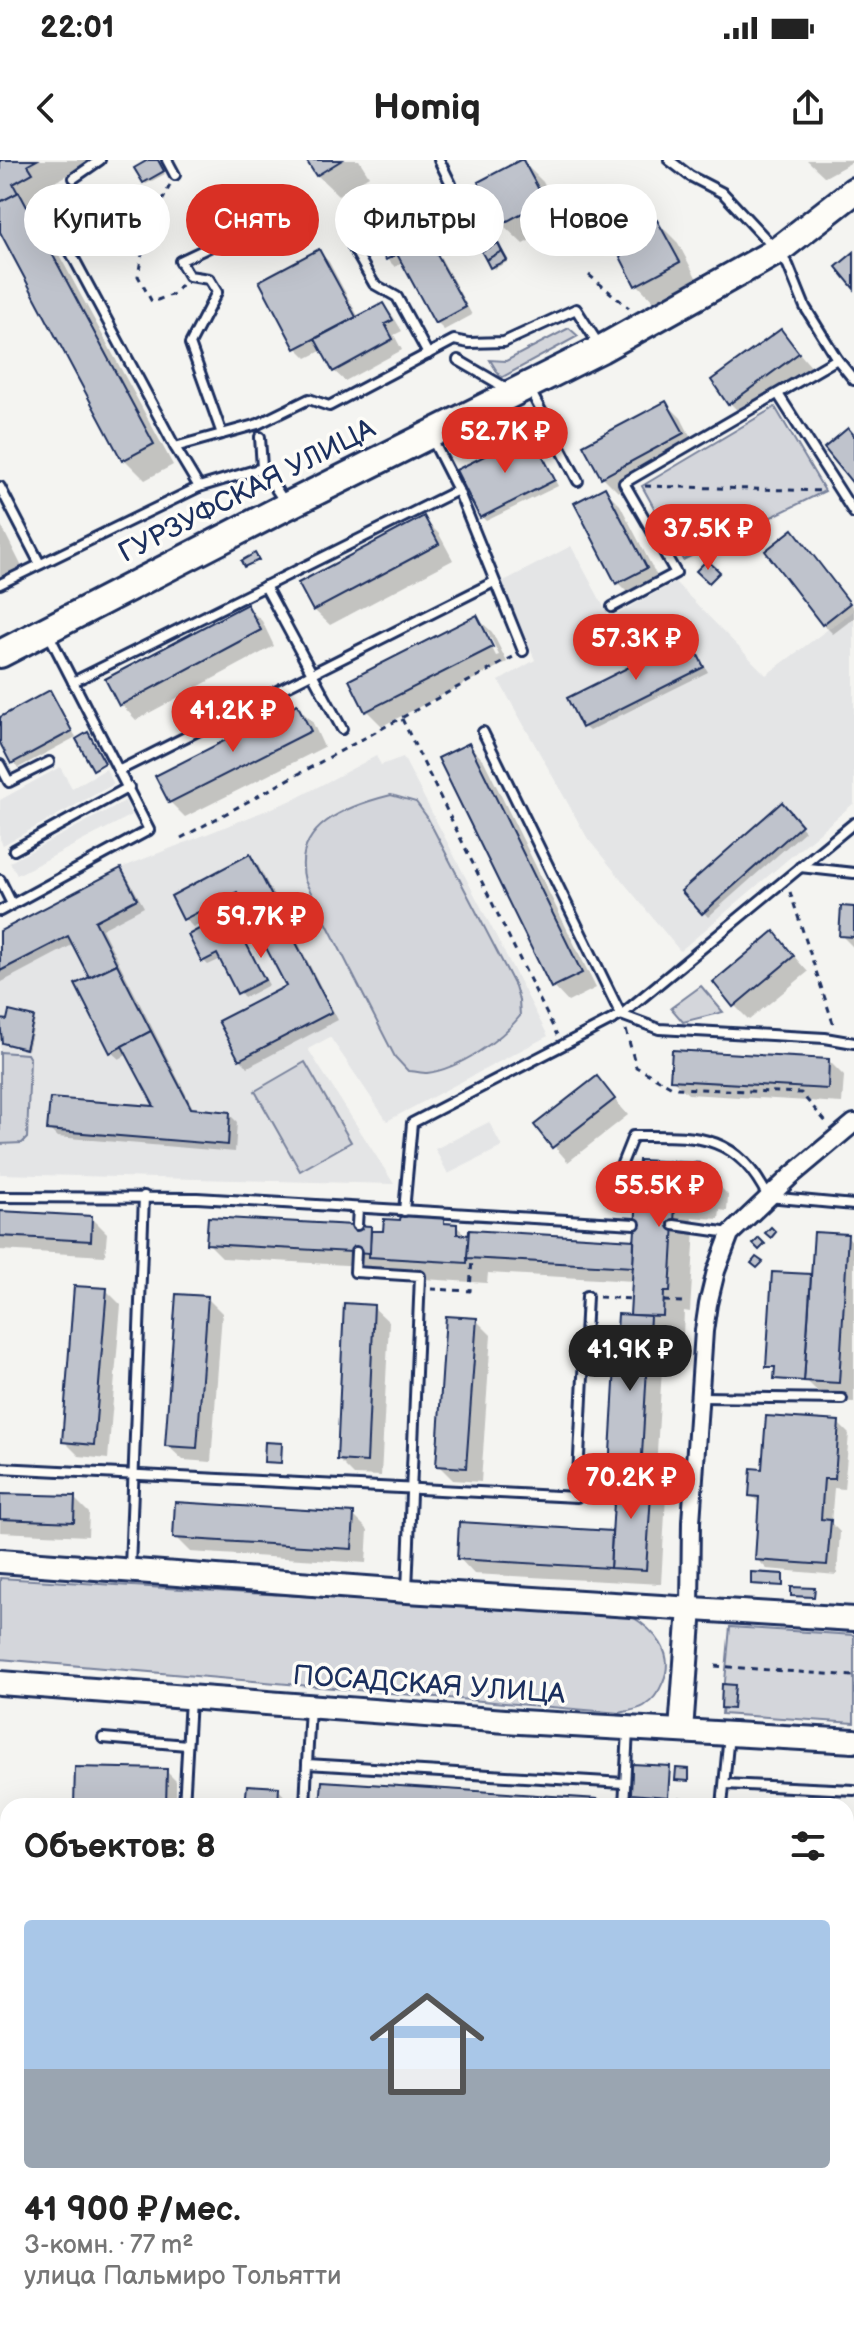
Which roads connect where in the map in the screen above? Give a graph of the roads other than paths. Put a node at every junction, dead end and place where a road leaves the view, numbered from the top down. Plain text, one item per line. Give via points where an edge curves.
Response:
1 (100, 160) edge
2 (167, 160) edge
3 (439, 160) edge
4 (669, 160) edge
5 (175, 175) road end
6 (74, 178) road end
7 (451, 184) edge
8 (854, 191) edge
9 (777, 251) junction
10 (75, 256) edge
11 (191, 256) edge
12 (358, 256) edge
13 (601, 349) junction
14 (428, 354) junction
15 (837, 359) junction
16 (458, 360) dead end
17 (854, 380) edge
18 (518, 391) junction
19 (778, 394) junction
20 (222, 434) junction
21 (429, 435) junction
22 (260, 437) dead end
23 (175, 447) junction
24 (262, 468) junction
25 (578, 481) dead end
26 (0, 487) edge
27 (199, 487) junction
28 (458, 490) junction
29 (287, 506) junction
30 (854, 513) edge
31 (40, 564) junction
32 (494, 582) junction
33 (0, 584) edge
34 (265, 586) junction
35 (612, 607) road end
36 (46, 630) junction
37 (523, 651) road end
38 (0, 654) edge
39 (312, 673) junction
40 (73, 682) junction
41 (342, 729) dead end
42 (483, 732) dead end
43 (49, 762) dead end
44 (0, 765) edge
45 (120, 770) junction
46 (129, 787) junction
47 (854, 823) edge
48 (14, 850) dead end
49 (800, 867) junction
50 (854, 873) edge
51 (0, 880) edge
52 (762, 882) dead end
53 (770, 892) junction
54 (12, 904) junction
55 (0, 911) edge
56 (621, 1015) junction
57 (854, 1043) edge
58 (854, 1123) edge
59 (619, 1171) dead end
60 (144, 1196) junction
61 (0, 1197) edge
62 (768, 1197) junction
63 (854, 1205) edge
64 (358, 1208) junction
65 (404, 1211) junction
66 (635, 1224) dead end
67 (357, 1225) dead end
68 (674, 1225) dead end
69 (730, 1234) junction
70 (356, 1252) dead end
71 (587, 1296) road end
72 (701, 1397) junction
73 (842, 1399) dead end
74 (0, 1468) edge
75 (134, 1475) junction
76 (412, 1488) junction
77 (0, 1561) edge
78 (130, 1569) junction
79 (407, 1591) junction
80 (690, 1608) junction
81 (854, 1619) edge
82 (0, 1683) edge
83 (190, 1699) junction
84 (310, 1705) junction
85 (628, 1729) junction
86 (681, 1731) junction
87 (729, 1734) junction
88 (103, 1738) dead end
89 (854, 1741) edge
90 (187, 1745) junction
91 (307, 1764) junction
92 (624, 1783) junction
93 (725, 1784) junction
94 (854, 1790) edge
95 (184, 1798) edge
96 (305, 1798) edge
97 (624, 1798) edge
98 (723, 1798) edge

1 - 6 lane
2 - 5 lane
3 - 7 lane
4 - 9 lane via 723,193
8 - 9 main road, ГУРЗУФСКАЯ УЛИЦА
9 - 13 main road, ГУРЗУФСКАЯ УЛИЦА
9 - 15 lane
10 - 23 lane
11 - 20 lane via 180,261 189,276 209,279 217,292 190,344
12 - 14 lane via 374,284 397,297
13 - 14 lane via 576,309 504,342 454,340
13 - 18 main road, ГУРЗУФСКАЯ УЛИЦА
14 - 20 lane via 329,406 309,399 258,424
15 - 17 lane
15 - 19 lane
16 - 18 lane
18 - 21 main road, ГУРЗУФСКАЯ УЛИЦА
18 - 25 lane
19 - 30 lane
19 - 35 lane via 624,483 676,573
20 - 23 lane
21 - 28 lane
21 - 29 main road, ГУРЗУФСКАЯ УЛИЦА
22 - 24 lane
23 - 27 lane
24 - 27 lane
24 - 29 lane
26 - 31 lane
27 - 31 lane
28 - 32 lane
28 - 34 lane
29 - 36 main road, ГУРЗУФСКАЯ УЛИЦА
31 - 33 lane
32 - 37 lane
32 - 39 lane
34 - 39 lane
34 - 40 lane
36 - 38 main road, ГУРЗУФСКАЯ УЛИЦА
36 - 40 lane
39 - 41 lane
39 - 45 lane
40 - 45 lane
42 - 56 lane
43 - 44 lane via 9,782
45 - 46 lane
46 - 48 lane
46 - 54 lane via 149,830
47 - 49 lane
49 - 50 lane
49 - 53 lane
51 - 54 lane
52 - 53 lane
53 - 56 lane
54 - 55 lane
56 - 57 lane via 659,1029
56 - 65 lane via 412,1123
58 - 62 street
59 - 62 lane via 633,1136 693,1136 728,1147 759,1179
60 - 61 lane
60 - 64 lane
60 - 75 lane
62 - 63 lane
62 - 69 street
64 - 65 lane
64 - 67 lane
65 - 66 lane
68 - 69 lane
69 - 72 street via 708,1304
70 - 76 lane via 355,1272 420,1276
71 - 76 lane via 577,1497
72 - 73 lane
72 - 80 street
74 - 75 lane
75 - 76 lane
75 - 78 lane
76 - 79 lane
77 - 78 street
78 - 79 street
79 - 80 street
80 - 81 street
80 - 86 street
82 - 83 street, ПОСАДСКАЯ УЛИЦА
83 - 84 street, ПОСАДСКАЯ УЛИЦА
83 - 90 lane
84 - 85 street, ПОСАДСКАЯ УЛИЦА
84 - 91 lane
85 - 86 street, ПОСАДСКАЯ УЛИЦА
85 - 92 lane
86 - 87 street, ПОСАДСКАЯ УЛИЦА
87 - 89 street, ПОСАДСКАЯ УЛИЦА
87 - 93 lane
88 - 90 lane
90 - 95 lane
91 - 92 lane
91 - 96 lane
92 - 97 lane
93 - 94 lane
93 - 98 lane

